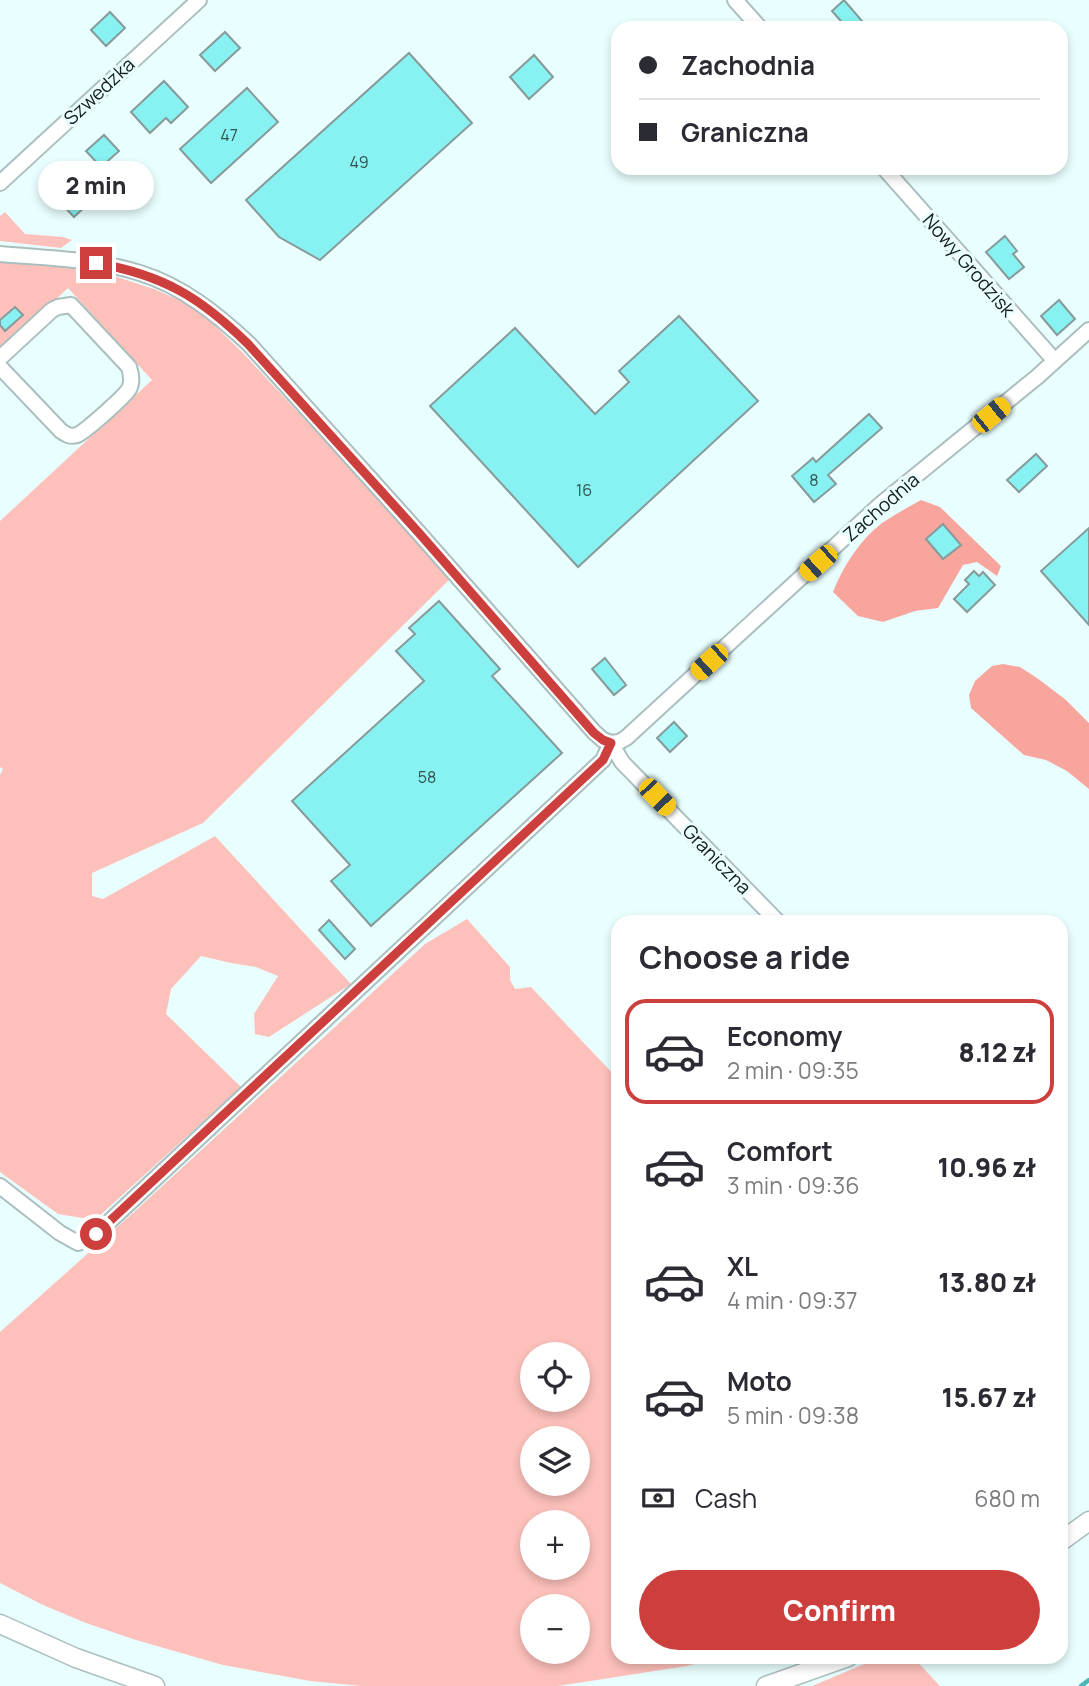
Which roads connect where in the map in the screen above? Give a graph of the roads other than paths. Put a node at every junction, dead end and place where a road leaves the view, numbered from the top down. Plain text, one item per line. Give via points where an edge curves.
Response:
1 (199, 0) edge
2 (735, 0) edge
3 (754, 21) edge
4 (890, 175) edge
5 (0, 183) edge
6 (0, 254) edge
7 (1089, 330) edge
8 (0, 358) edge
9 (1055, 361) junction
10 (0, 367) edge
11 (611, 743) junction
12 (771, 915) edge
13 (0, 1186) edge
14 (1089, 1521) edge
15 (1068, 1536) edge
16 (0, 1624) edge
17 (828, 1664) edge
18 (155, 1686) edge
19 (766, 1686) edge

1 - 5 street, Szwedzka
2 - 3 street
4 - 9 street, Nowy Grodzisk
6 - 11 street, Graniczna via 96,263 140,273 179,290 216,315 241,336 594,733
7 - 9 street, Zachodnia
8 - 10 street via 52,310 71,305 129,367 131,380 128,392 72,436 61,431
9 - 11 street, Zachodnia via 881,504 626,738
11 - 12 street, Graniczna via 622,761
11 - 13 street, Zachodnia via 603,760 96,1234 78,1243
14 - 15 main road
16 - 18 main road
17 - 19 main road

